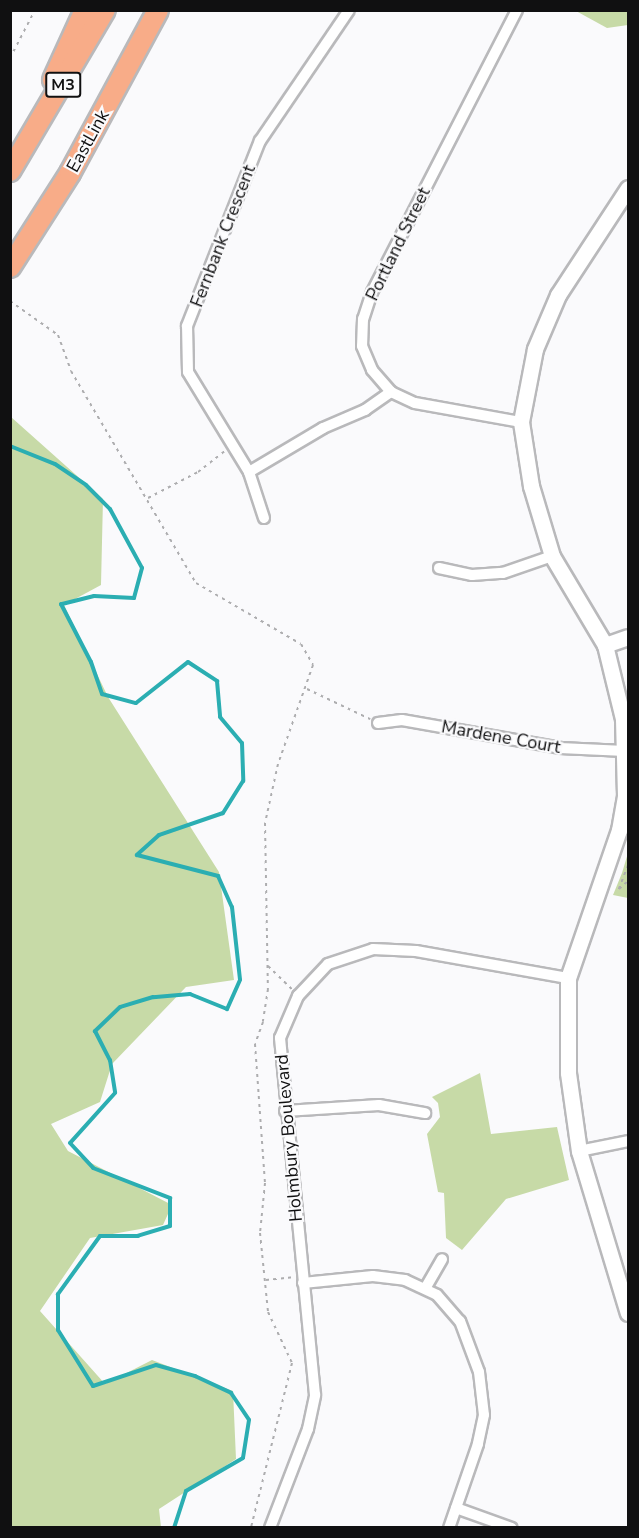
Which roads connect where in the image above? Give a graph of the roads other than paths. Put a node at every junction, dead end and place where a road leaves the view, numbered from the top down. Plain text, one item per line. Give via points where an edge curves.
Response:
1 (85, 10) edge
2 (105, 10) edge
3 (158, 10) edge
4 (174, 10) edge
5 (349, 10) edge
6 (517, 10) edge
7 (88, 141) junction
8 (14, 165) edge
9 (628, 188) edge
10 (13, 263) edge
11 (391, 392) junction
12 (521, 422) junction
13 (249, 472) junction
14 (264, 518) dead end
15 (552, 556) junction
16 (439, 568) dead end
17 (628, 637) edge
18 (605, 645) junction
19 (378, 723) road end
20 (625, 751) junction
21 (568, 978) junction
22 (285, 1112) junction
23 (424, 1113) dead end
24 (628, 1141) edge
25 (579, 1150) junction
26 (442, 1259) dead end
27 (303, 1280) junction
28 (426, 1287) junction
29 (628, 1313) edge
30 (456, 1508) junction
31 (270, 1527) edge
32 (448, 1527) edge
33 (512, 1527) edge

1 - 8 highway
2 - 8 highway, M3
3 - 7 highway, EastLink / M3
4 - 7 highway
5 - 13 street, Fernbank Crescent via 260,141 188,326 188,372 230,447
6 - 11 street, Portland Street via 372,292 363,319 362,346 372,370
7 - 10 highway, EastLink / M3
9 - 12 street via 558,295 535,349
11 - 12 street, Portland Street via 416,403
11 - 13 street
12 - 15 street via 531,486
13 - 14 street, Fernbank Crescent
15 - 16 street via 503,573 472,575
15 - 18 street
17 - 18 street
18 - 20 street via 623,719
19 - 20 street, Mardene Court via 402,720 560,748
20 - 21 street via 626,796 619,830
21 - 22 street, Holmbury Boulevard via 416,951 373,949 328,964 298,996 280,1038
21 - 25 street via 568,1072
22 - 23 street via 379,1105
22 - 27 street, Holmbury Boulevard
24 - 25 street
25 - 29 street
26 - 28 street
27 - 28 street via 384,1276
27 - 31 street, Holmbury Boulevard via 315,1395 308,1429
28 - 30 street via 446,1303 466,1330 483,1388 481,1434
30 - 32 street
30 - 33 street

